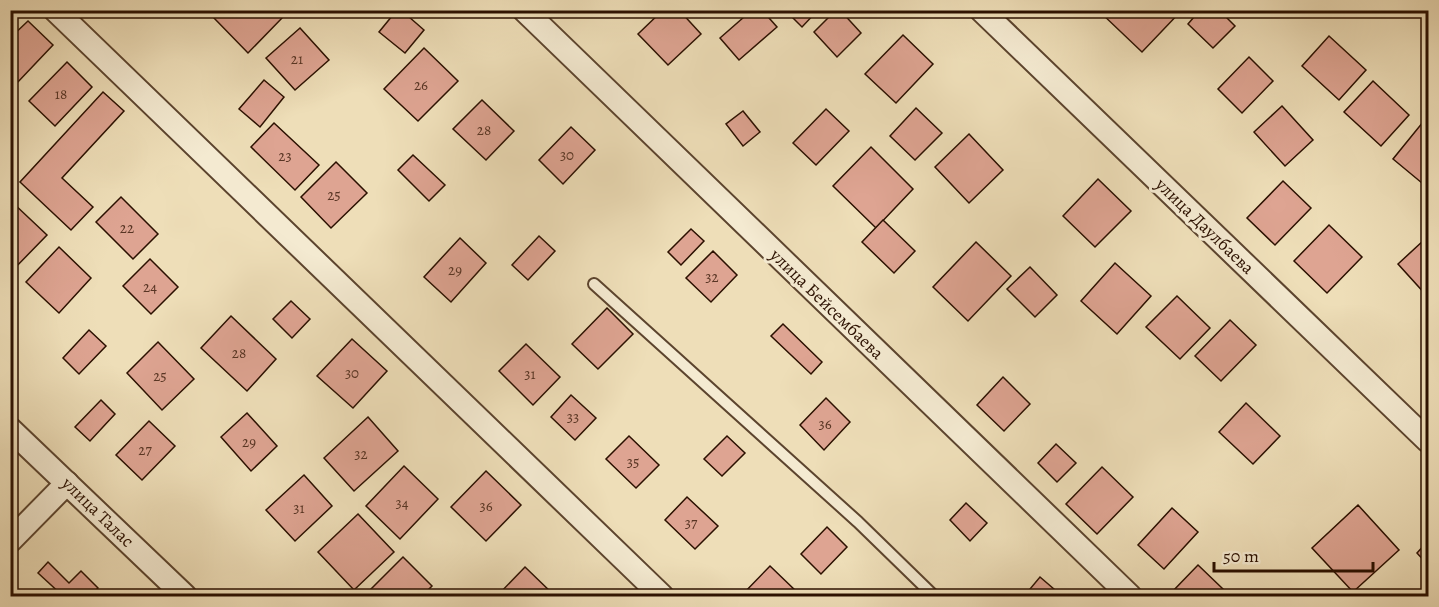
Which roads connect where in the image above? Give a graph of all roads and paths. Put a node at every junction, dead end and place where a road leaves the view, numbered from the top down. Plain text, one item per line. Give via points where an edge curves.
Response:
1 (55, 10) edge
2 (524, 10) edge
3 (981, 10) edge
4 (594, 285) dead end
5 (10, 429) edge
6 (1428, 441) edge
7 (67, 483) junction
8 (10, 541) edge
9 (185, 597) edge
10 (662, 597) edge
11 (934, 597) edge
12 (1130, 597) edge

1 - 10 street
2 - 12 street, улица Бейсембаева
3 - 6 street, улица Даулбаева
4 - 11 lane via 858,522
5 - 7 street, улица Талас
7 - 8 street
7 - 9 street, улица Талас

